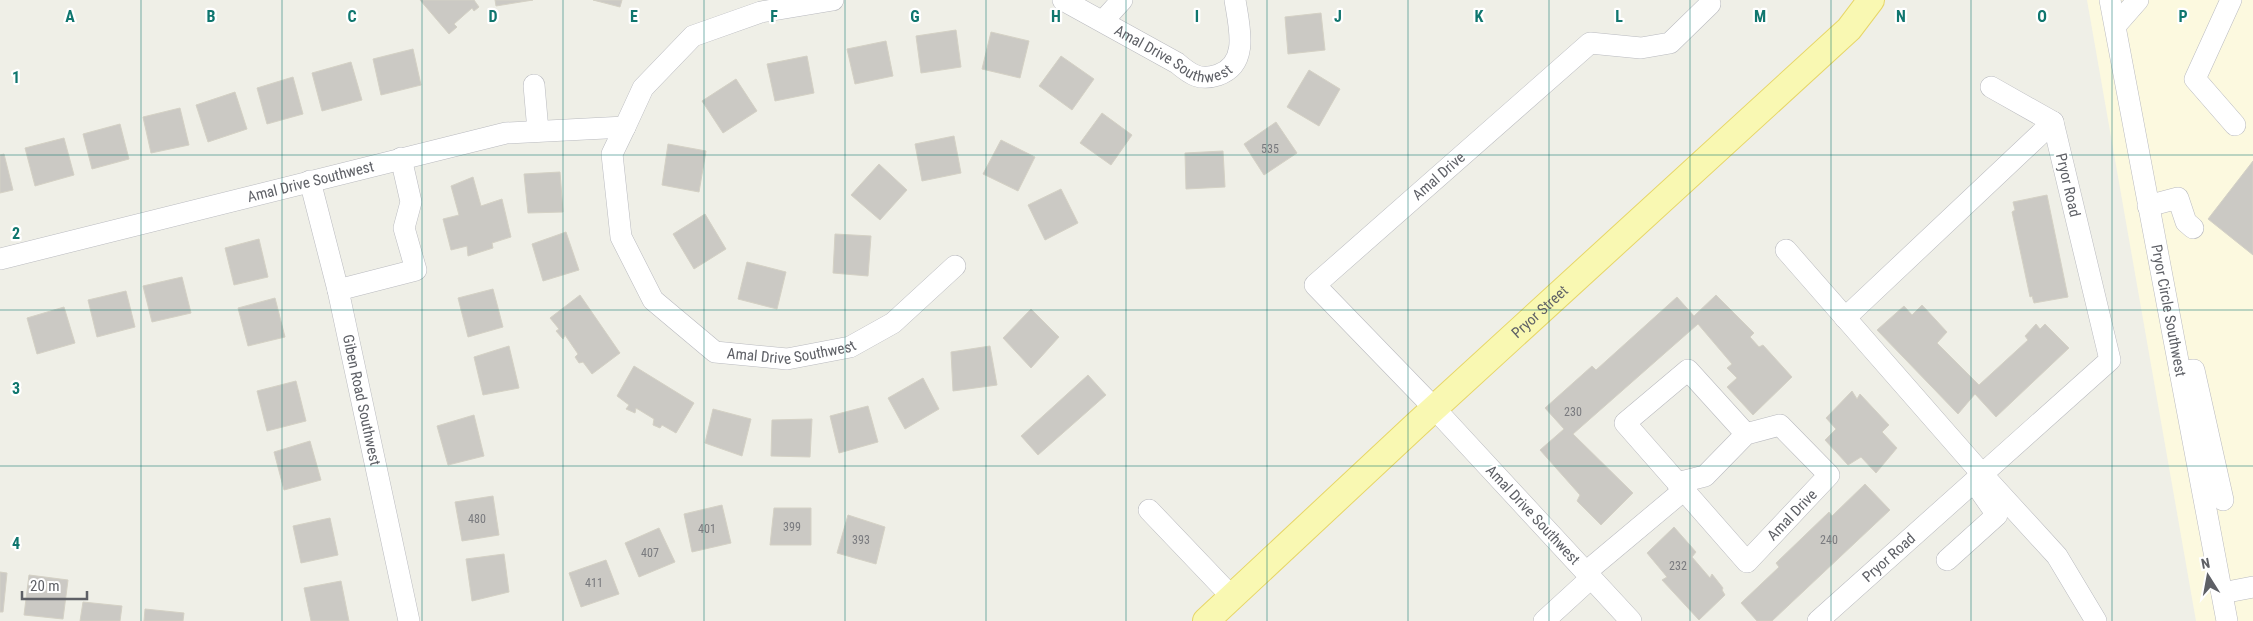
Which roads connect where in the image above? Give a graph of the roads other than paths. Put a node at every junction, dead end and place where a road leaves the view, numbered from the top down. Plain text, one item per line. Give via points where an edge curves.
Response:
1 (833, 0) edge
2 (1063, 0) edge
3 (1122, 0) edge
4 (1235, 0) edge
5 (2110, 0) edge
6 (2138, 0) edge
7 (2231, 0) edge
8 (1872, 1) edge
9 (1710, 4) dead end
10 (1103, 21) junction
11 (2116, 26) junction
12 (534, 85) dead end
13 (1991, 88) dead end
14 (2053, 122) junction
15 (2235, 125) dead end
16 (624, 127) junction
17 (538, 131) junction
18 (402, 158) junction
19 (310, 181) junction
20 (2148, 206) junction
21 (2193, 228) dead end
22 (1786, 250) dead end
23 (0, 259) edge
24 (955, 266) dead end
25 (338, 290) junction
26 (1845, 318) junction
27 (1434, 408) junction
28 (1746, 434) junction
29 (1978, 478) junction
30 (1680, 487) junction
31 (1149, 510) dead end
32 (1947, 560) dead end
33 (1588, 575) junction
34 (2253, 587) edge
35 (2222, 593) junction
36 (1232, 597) junction
37 (409, 621) edge
38 (1206, 621) edge
39 (1544, 621) edge
40 (1631, 621) edge
41 (1818, 621) edge
42 (2096, 621) edge
43 (2227, 621) edge

1 - 16 street, Amal Drive Southwest via 761,12 693,36 643,88
2 - 10 street, Amal Drive Southwest
3 - 10 street, Amal Drive Southwest
4 - 10 street, Amal Drive Southwest via 1241,36 1239,57 1229,72 1209,78 1193,77 1177,64
5 - 11 street, Pryor Circle Southwest
6 - 11 street
7 - 15 street via 2195,79
8 - 27 main road, Pryor Street via 1849,29
9 - 27 street, Amal Drive via 1670,43 1641,48 1590,43 1315,285
11 - 20 street, Pryor Circle Southwest
12 - 17 street
13 - 14 street
14 - 26 street
14 - 29 street, Pryor Road via 2110,360
16 - 17 street, Amal Drive Southwest
16 - 24 street, Amal Drive Southwest via 612,154 621,237 653,300 715,352 787,359 850,348 893,323
17 - 18 street, Amal Drive Southwest via 506,133
18 - 19 street, Amal Drive Southwest
18 - 25 street via 412,202 404,228 416,270
19 - 23 street, Amal Drive Southwest
19 - 25 street, Giben Road Southwest
20 - 21 street via 2178,198 2186,222
20 - 35 street, Pryor Circle Southwest via 2180,372 2219,501
22 - 26 street
25 - 37 street, Giben Road Southwest
26 - 29 street
27 - 33 street, Amal Drive Southwest
27 - 36 main road, Pryor Street
28 - 30 street via 1705,476
28 - 30 street, Amal Drive via 1688,370 1625,423
28 - 30 street, Amal Drive via 1780,425 1829,476 1746,562
29 - 32 street via 1997,514
29 - 41 street, Pryor Road
29 - 42 street via 2057,556
30 - 33 street
31 - 36 street
33 - 39 street
33 - 40 street, Amal Drive Southwest
34 - 35 street
35 - 43 street, Pryor Circle Southwest
36 - 38 main road, Pryor Street

